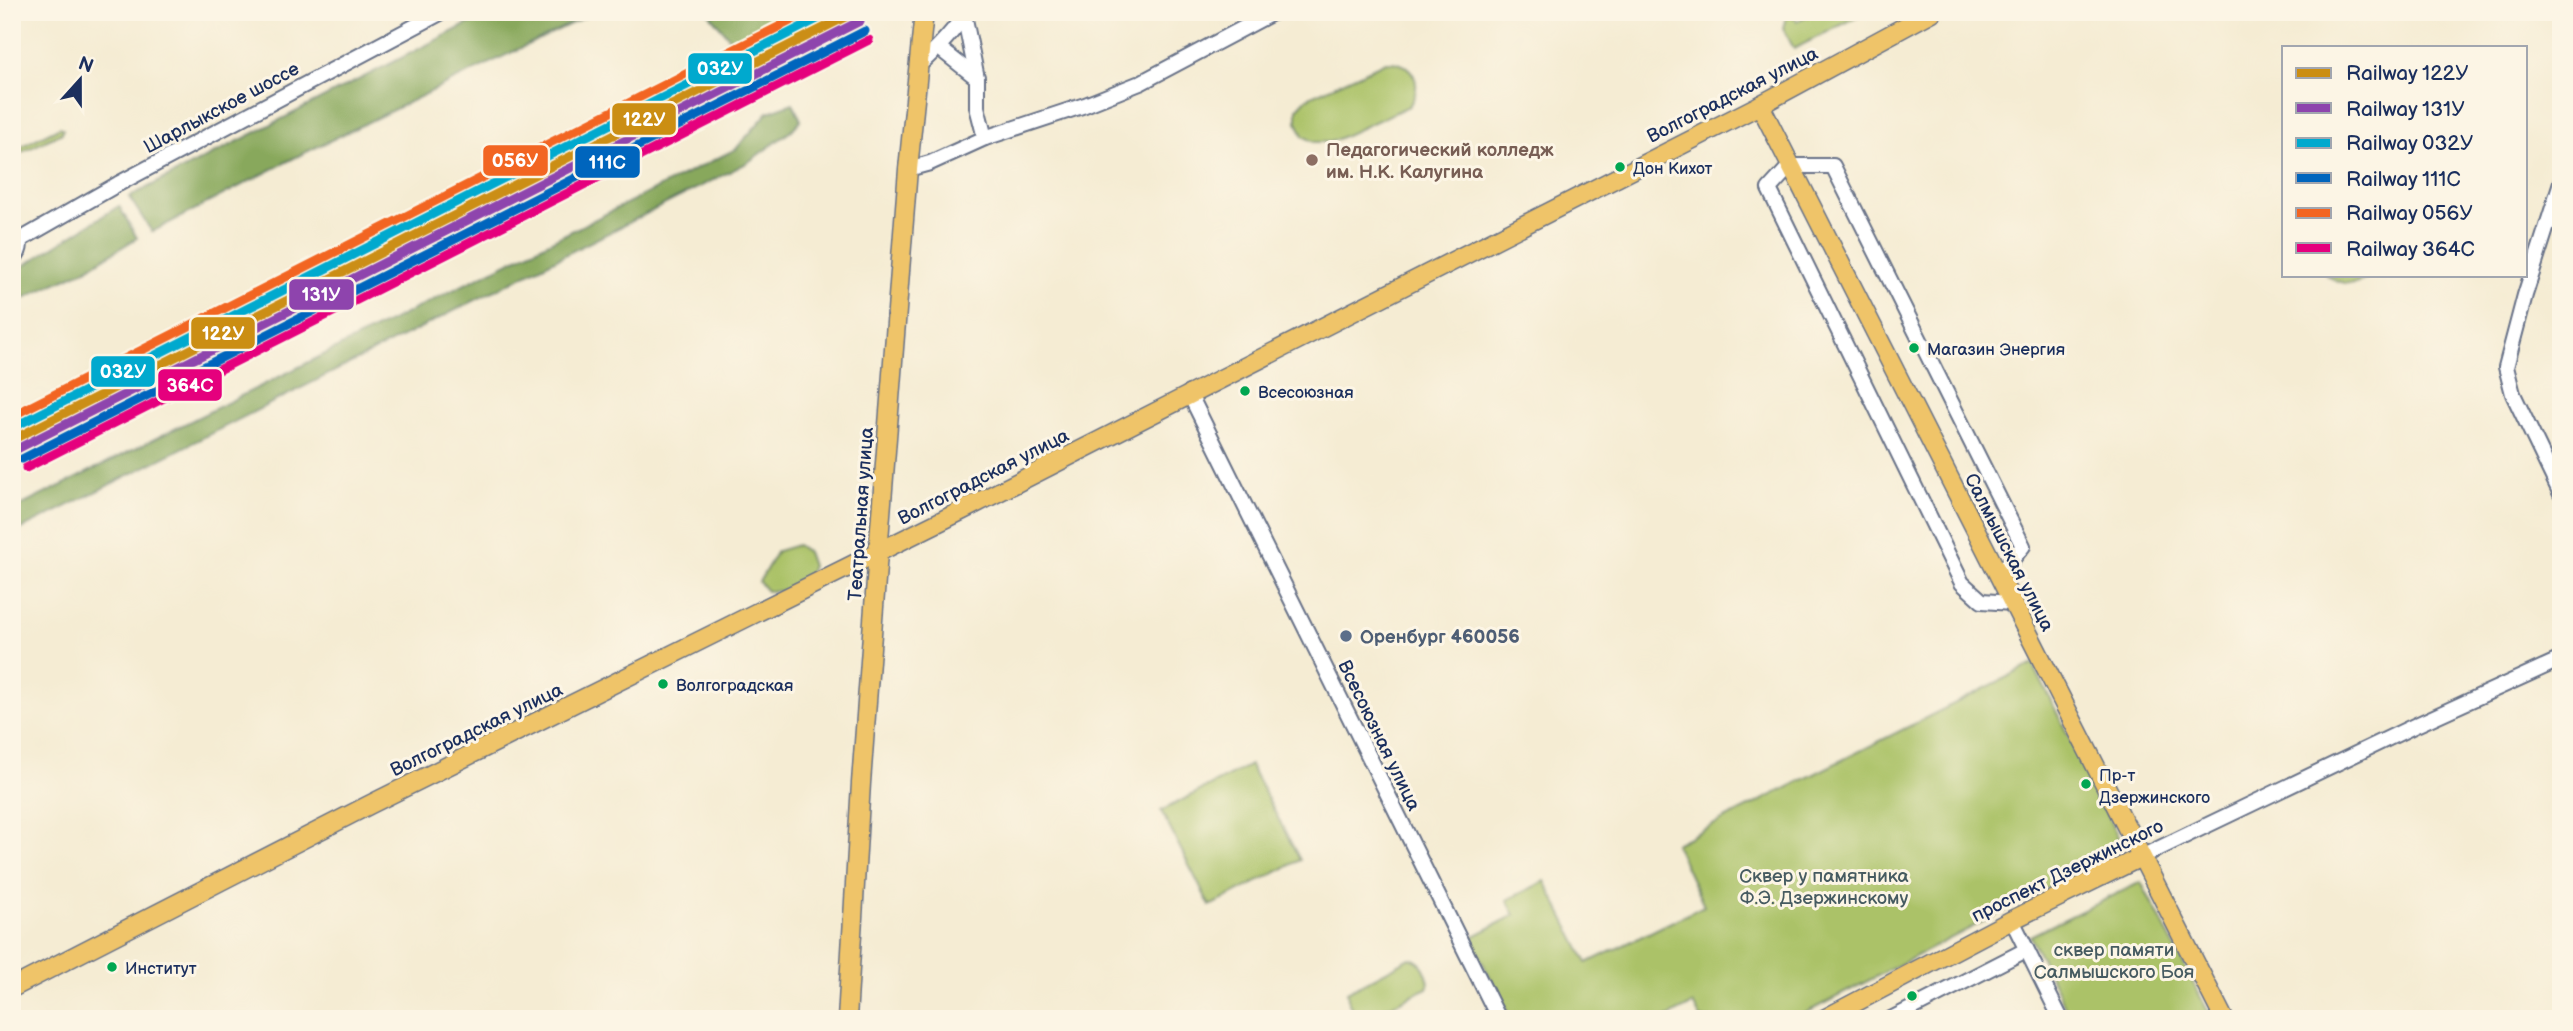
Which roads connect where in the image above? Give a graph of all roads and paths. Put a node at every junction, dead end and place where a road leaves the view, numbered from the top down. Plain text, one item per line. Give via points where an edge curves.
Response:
1 (442, 12) edge
2 (924, 12) edge
3 (1274, 12) edge
4 (1932, 12) edge
5 (965, 13) edge
6 (939, 48) junction
7 (919, 65) junction
8 (977, 78) junction
9 (1760, 105) junction
10 (985, 138) junction
11 (1790, 166) junction
12 (908, 169) junction
13 (2561, 182) edge
14 (16, 236) edge
15 (12, 261) edge
16 (1189, 393) junction
17 (2561, 494) edge
18 (878, 554) junction
19 (1999, 576) junction
20 (2012, 603) junction
21 (2561, 659) edge
22 (2141, 857) junction
23 (2012, 920) junction
24 (2026, 950) junction
25 (12, 988) edge
26 (847, 1019) edge
27 (1499, 1019) edge
28 (1824, 1019) edge
29 (1891, 1019) edge
30 (2062, 1019) edge
31 (2224, 1019) edge

1 - 14 street, Шарлыкское шоссе
2 - 7 main road, Театральная улица
3 - 10 street via 1140,83
4 - 9 main road, Волгоградская улица
5 - 6 street
5 - 8 street
6 - 7 street
6 - 8 street
7 - 12 main road, Театральная улица
8 - 10 street via 976,107
9 - 11 main road, Салмышская улица
9 - 16 main road, Волгоградская улица
10 - 12 street
11 - 19 main road, Салмышская улица
11 - 19 street via 1833,166 2023,546
11 - 20 street via 1769,189 1962,583 1982,601
12 - 18 main road, Театральная улица
13 - 17 street via 2506,367 2513,394
14 - 15 street via 21,247
16 - 18 main road, Волгоградская улица
16 - 27 street, Всесоюзная улица
18 - 25 main road, Волгоградская улица via 379,800
18 - 26 main road, Театральная улица
19 - 20 main road, Салмышская улица
20 - 22 main road, Салмышская улица
21 - 22 street, проспект Дзержинского
22 - 23 main road, проспект Дзержинского
22 - 31 main road, Салмышская улица
23 - 24 street
23 - 28 main road, проспект Дзержинского
24 - 29 street
24 - 30 street

